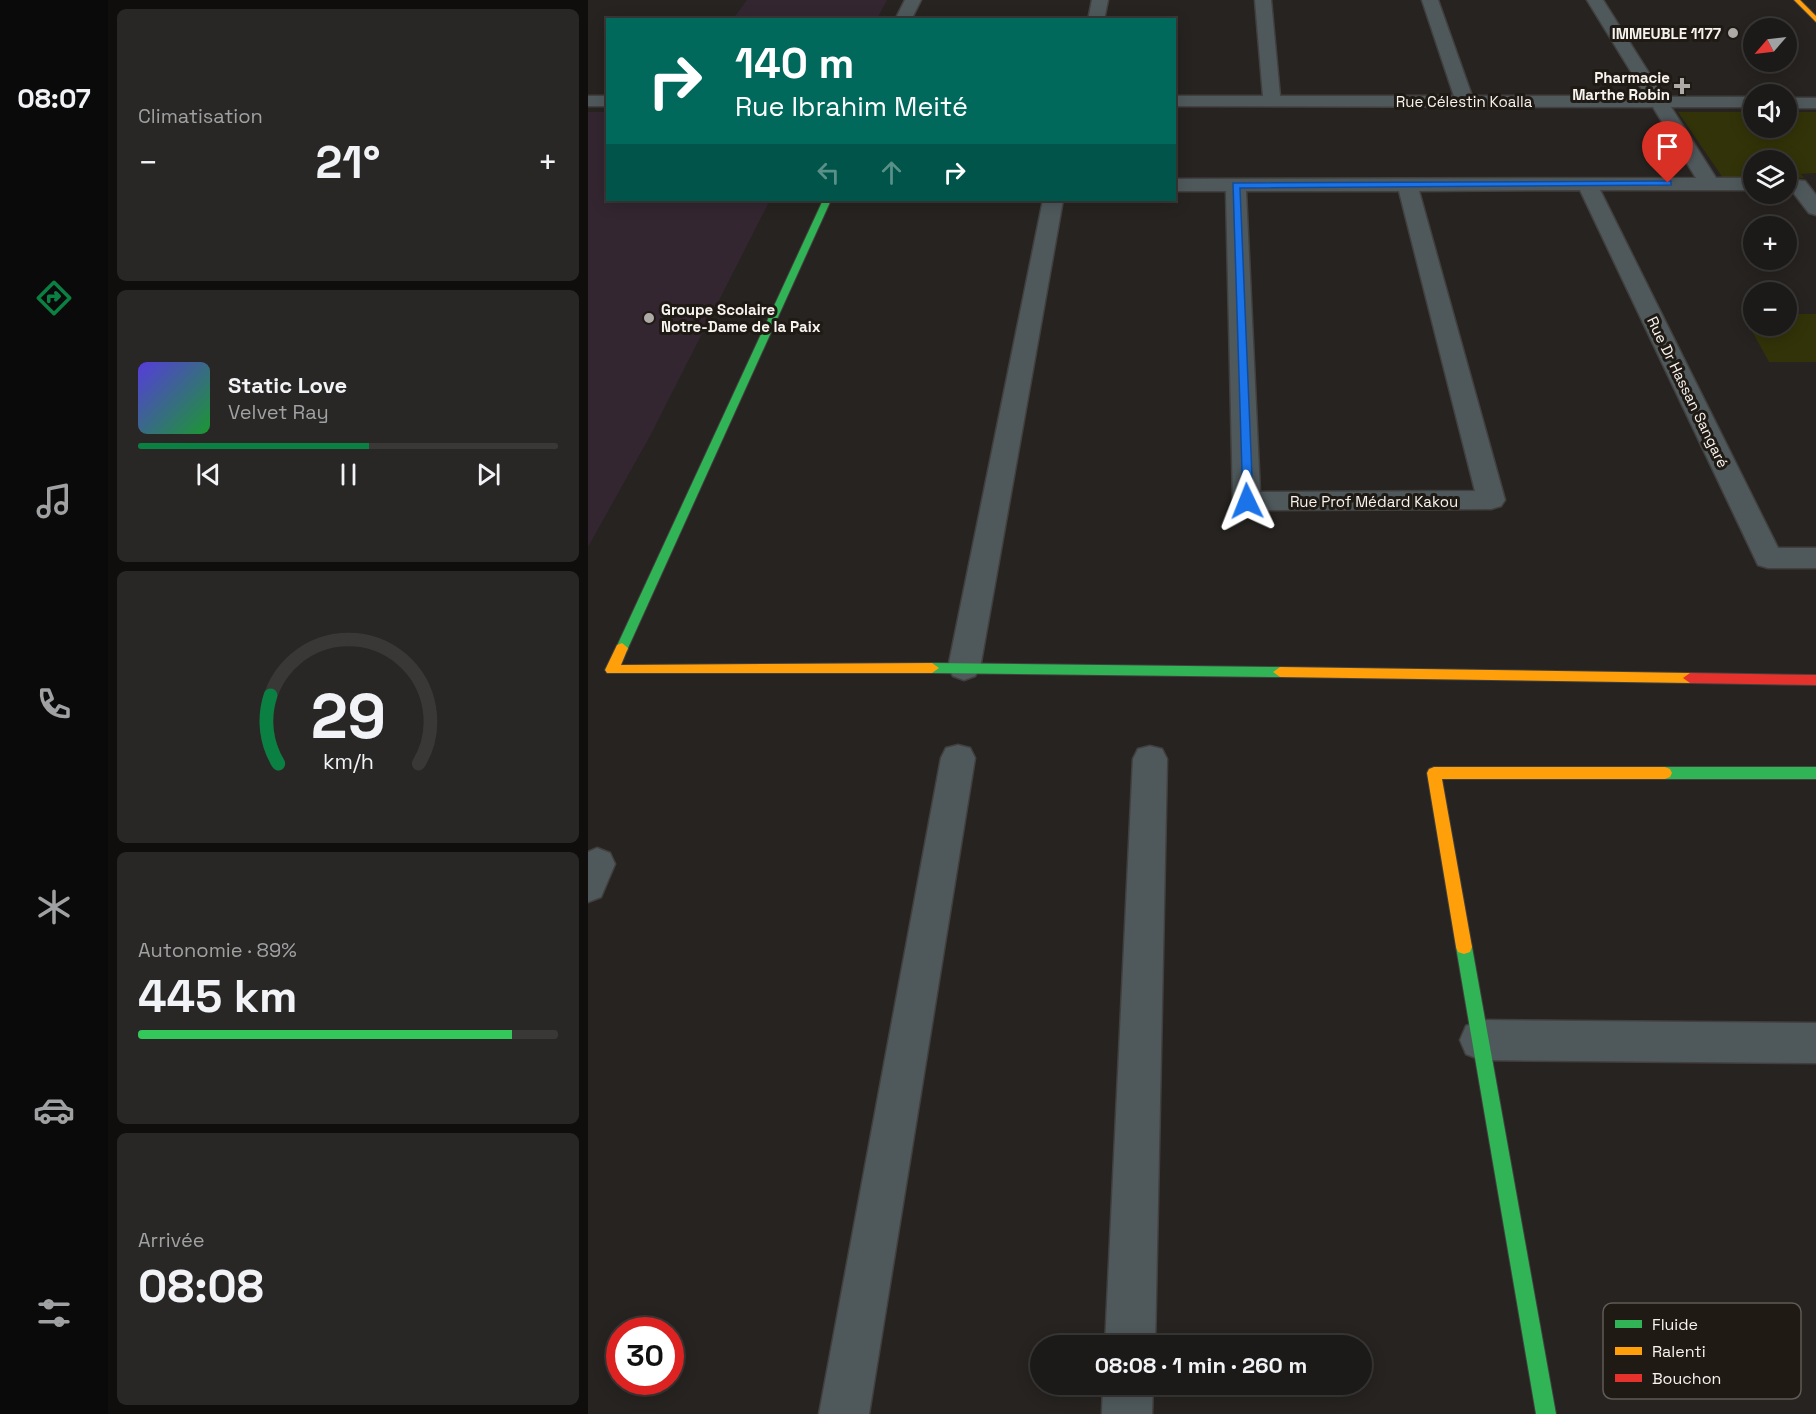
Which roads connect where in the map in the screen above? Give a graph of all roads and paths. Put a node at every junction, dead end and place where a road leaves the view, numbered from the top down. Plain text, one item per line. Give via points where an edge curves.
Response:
1 (913, 0) edge
2 (1100, 0) edge
3 (1263, 0) edge
4 (1430, 0) edge
5 (1595, 0) edge
6 (1797, 0) edge
7 (904, 18) edge
8 (1096, 18) edge
9 (1816, 20) edge
10 (1272, 100) junction
11 (588, 101) edge
12 (606, 101) edge
13 (1176, 101) edge
14 (1466, 101) junction
15 (1659, 101) junction
16 (1743, 102) edge
17 (1797, 103) edge
18 (1816, 103) edge
19 (1407, 183) junction
20 (1587, 183) junction
21 (1709, 183) junction
22 (1743, 184) edge
23 (1176, 185) edge
24 (1236, 185) junction
25 (1797, 185) edge
26 (827, 201) edge
27 (1053, 201) edge
28 (1816, 209) edge
29 (1816, 558) edge
30 (964, 668) junction
31 (1816, 680) edge
32 (958, 758) dead end
33 (1150, 759) dead end
34 (1816, 773) edge
35 (1481, 1040) junction
36 (1816, 1043) edge
37 (1130, 1335) edge
38 (1128, 1395) edge
39 (844, 1414) edge
40 (1127, 1414) edge
41 (1545, 1414) edge

1 - 7 street
2 - 8 street
3 - 10 street
4 - 14 street
5 - 15 street
6 - 9 street
10 - 13 street, Rue Célestin Koalla
10 - 14 street, Rue Célestin Koalla
11 - 12 street
14 - 15 street, Rue Célestin Koalla
15 - 16 street, Rue Célestin Koalla
15 - 21 street
17 - 18 street
19 - 20 street
19 - 24 street
19 - 24 street, Rue Prof Médard Kakou via 1491,500 1247,501
20 - 21 street
20 - 29 street, Rue Dr Hassan Sangaré via 1768,558
21 - 22 street
23 - 24 street
25 - 28 street
26 - 30 street via 612,670
27 - 30 street
30 - 31 street
32 - 39 street
33 - 37 street
34 - 35 street via 1434,773
35 - 36 street
35 - 41 street
38 - 40 street

